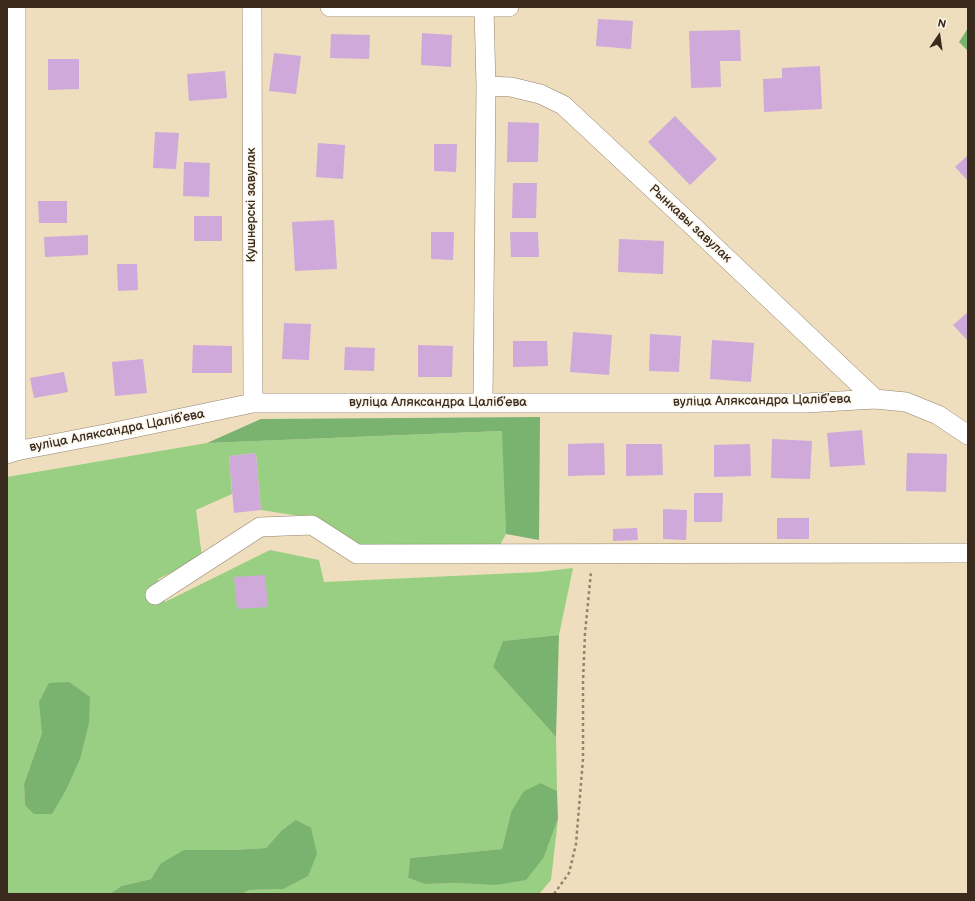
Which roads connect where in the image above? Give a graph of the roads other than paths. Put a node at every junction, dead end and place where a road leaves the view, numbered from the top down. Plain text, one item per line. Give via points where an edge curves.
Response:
1 (16, 7) edge
2 (252, 7) edge
3 (330, 7) edge
4 (484, 7) edge
5 (509, 7) edge
6 (486, 86) junction
7 (12, 239) edge
8 (874, 399) junction
9 (484, 402) junction
10 (253, 403) junction
11 (968, 435) edge
12 (11, 452) edge
13 (968, 553) edge
14 (155, 595) dead end

1 - 7 street
2 - 10 street, Кушнерскі завулак
3 - 4 street
4 - 5 street
4 - 6 street
6 - 8 street, Рынкавы завулак via 540,94 563,105
6 - 9 street
7 - 12 street
8 - 9 street, вуліца Аляксандра Цалібʼева via 806,403
8 - 11 street, вуліца Аляксандра Цалібʼева via 906,402 938,415
9 - 10 street, вуліца Аляксандра Цалібʼева
10 - 12 street, вуліца Аляксандра Цалібʼева
13 - 14 street via 357,554 312,525 260,526

